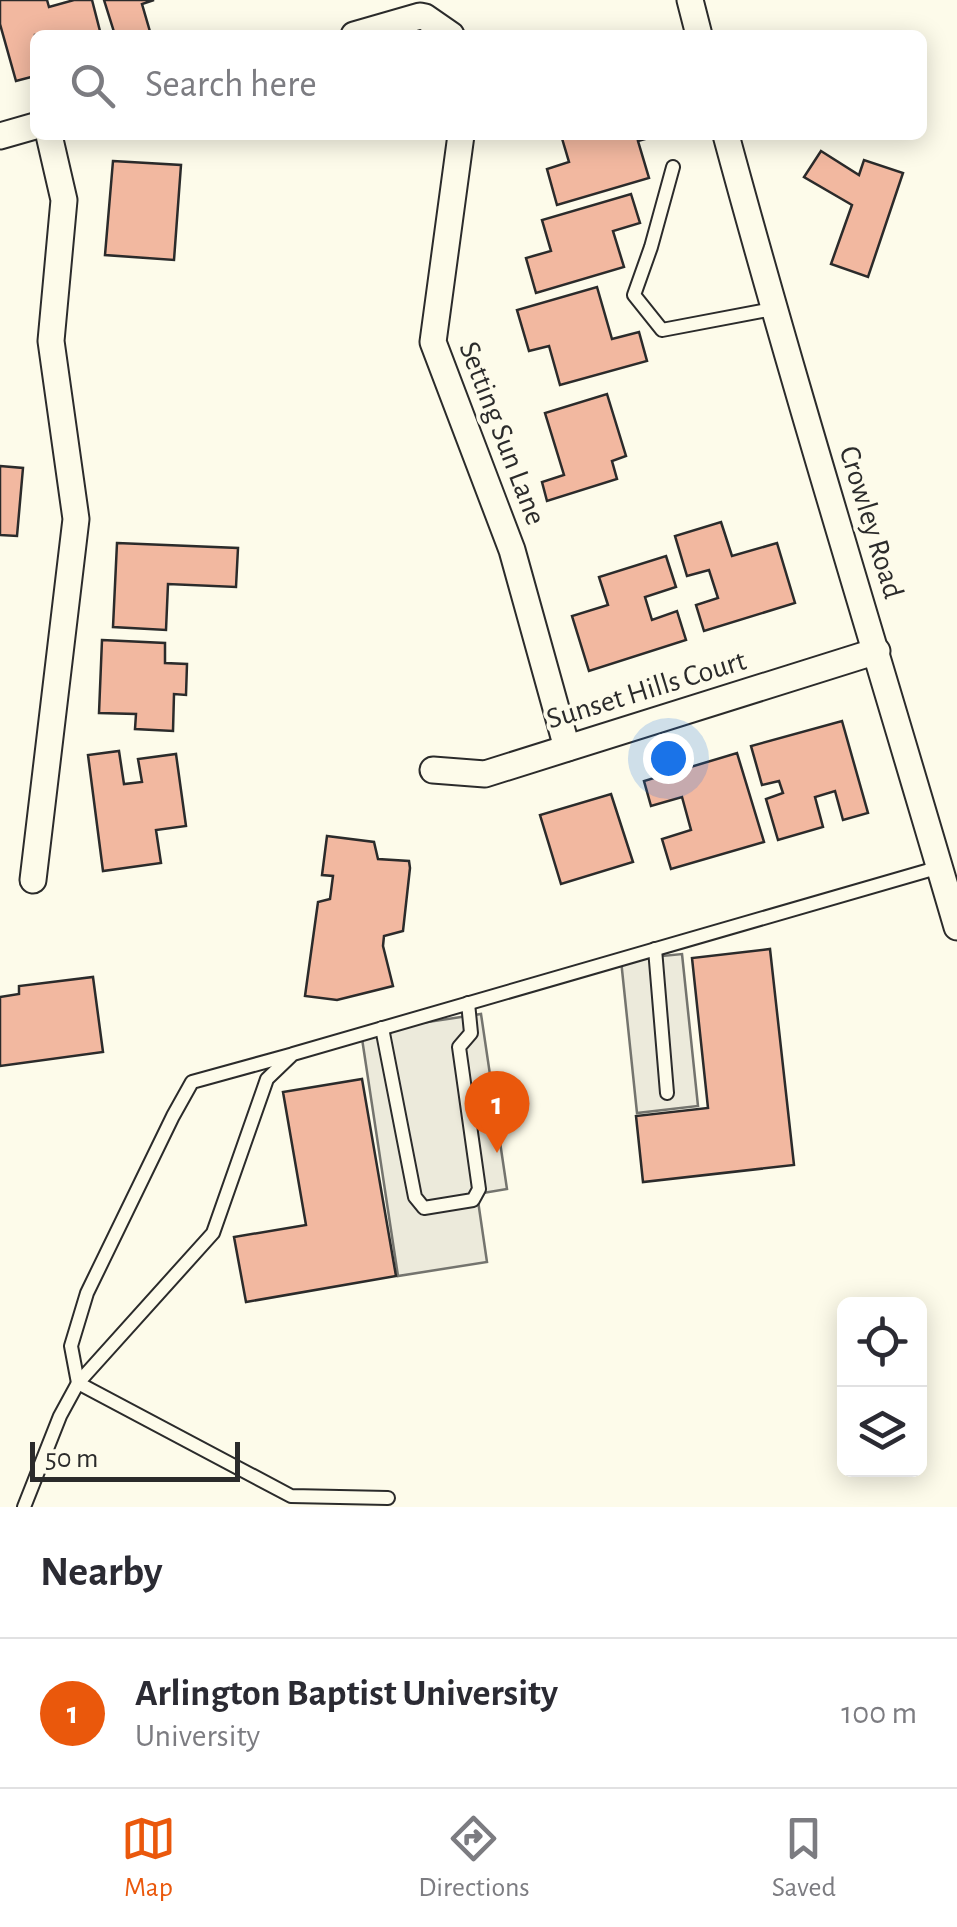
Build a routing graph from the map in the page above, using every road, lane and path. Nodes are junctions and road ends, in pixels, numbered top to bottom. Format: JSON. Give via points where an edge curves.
{"nodes":[{"id":1,"x":690,"y":0,"type":"edge"},
{"id":2,"x":374,"y":30,"type":"edge"},
{"id":3,"x":444,"y":30,"type":"edge"},
{"id":4,"x":698,"y":30,"type":"edge"},
{"id":5,"x":30,"y":127,"type":"edge"},
{"id":6,"x":0,"y":136,"type":"edge"},
{"id":7,"x":50,"y":140,"type":"edge"},
{"id":8,"x":460,"y":140,"type":"edge"},
{"id":9,"x":727,"y":140,"type":"edge"},
{"id":10,"x":674,"y":167,"type":"dead end"},
{"id":11,"x":773,"y":309,"type":"junction"},
{"id":12,"x":877,"y":651,"type":"junction"},
{"id":13,"x":567,"y":748,"type":"junction"},
{"id":14,"x":432,"y":770,"type":"dead end"},
{"id":15,"x":940,"y":868,"type":"junction"},
{"id":16,"x":33,"y":880,"type":"dead end"},
{"id":17,"x":957,"y":927,"type":"edge"},
{"id":18,"x":655,"y":949,"type":"junction"},
{"id":19,"x":468,"y":1003,"type":"junction"},
{"id":20,"x":382,"y":1028,"type":"junction"},
{"id":21,"x":293,"y":1054,"type":"junction"},
{"id":22,"x":666,"y":1093,"type":"dead end"},
{"id":23,"x":78,"y":1382,"type":"junction"},
{"id":24,"x":388,"y":1498,"type":"dead end"},
{"id":25,"x":24,"y":1507,"type":"edge"}],
"edges":[{"from":1,"to":4,"type":"street"},
{"from":2,"to":3,"type":"street","via":[[425,17]]},
{"from":5,"to":6,"type":"street"},
{"from":7,"to":16,"type":"street","via":[[64,200],[51,341],[76,519]]},
{"from":8,"to":13,"type":"street","name":"Setting Sun Lane","via":[[433,342],[512,550]]},
{"from":9,"to":11,"type":"street","name":"Crowley Road"},
{"from":10,"to":11,"type":"lane","via":[[634,295],[662,330]]},
{"from":11,"to":12,"type":"street","name":"Crowley Road"},
{"from":12,"to":13,"type":"street","name":"Sunset Hills Court"},
{"from":12,"to":15,"type":"street","name":"Crowley Road"},
{"from":13,"to":14,"type":"street","name":"Sunset Hills Court","via":[[486,774]]},
{"from":15,"to":17,"type":"street","name":"Crowley Road"},
{"from":15,"to":18,"type":"lane"},
{"from":18,"to":19,"type":"lane"},
{"from":18,"to":22,"type":"lane"},
{"from":19,"to":20,"type":"lane"},
{"from":19,"to":20,"type":"lane","via":[[471,1034],[459,1047],[479,1189],[473,1200],[424,1208],[415,1196]]},
{"from":20,"to":21,"type":"lane"},
{"from":21,"to":23,"type":"lane","via":[[267,1080],[213,1233]]},
{"from":21,"to":23,"type":"lane","via":[[192,1082],[87,1293],[72,1346]]},
{"from":23,"to":24,"type":"lane","via":[[291,1496]]},
{"from":23,"to":25,"type":"lane"}]}
